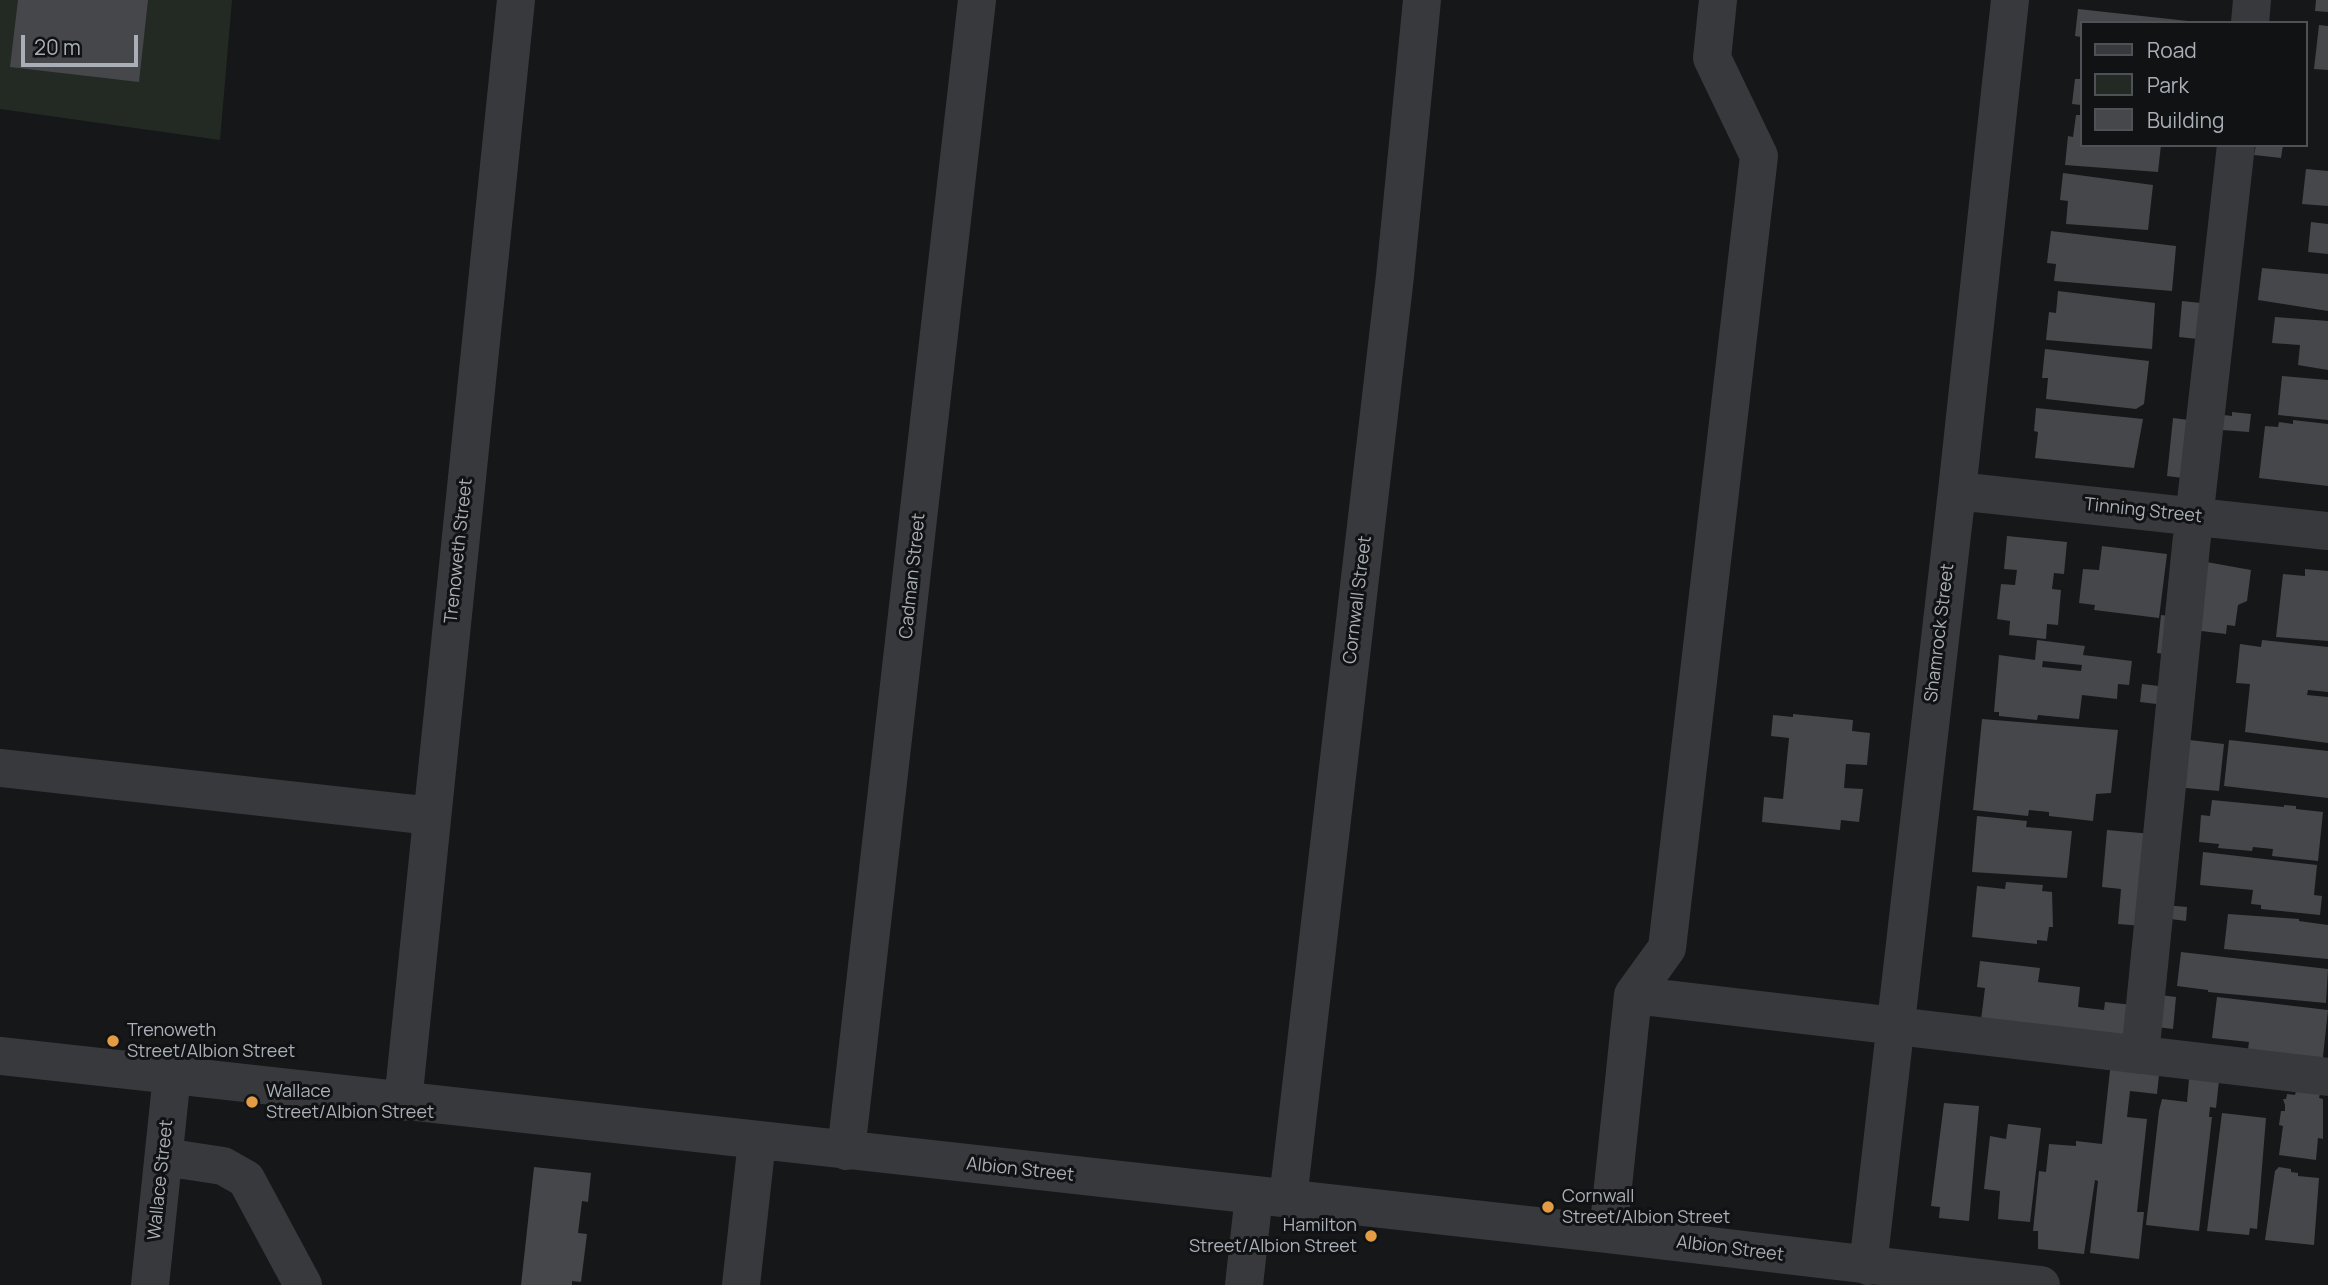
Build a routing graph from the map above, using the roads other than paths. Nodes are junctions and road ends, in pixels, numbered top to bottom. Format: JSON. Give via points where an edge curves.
{"nodes":[{"id":1,"x":516,"y":0,"type":"edge"},
{"id":2,"x":977,"y":0,"type":"edge"},
{"id":3,"x":1422,"y":0,"type":"edge"},
{"id":4,"x":1718,"y":0,"type":"edge"},
{"id":5,"x":2010,"y":0,"type":"edge"},
{"id":6,"x":2252,"y":0,"type":"edge"},
{"id":7,"x":2250,"y":21,"type":"edge"},
{"id":8,"x":2236,"y":147,"type":"edge"},
{"id":9,"x":1957,"y":491,"type":"junction"},
{"id":10,"x":2194,"y":517,"type":"junction"},
{"id":11,"x":2328,"y":531,"type":"edge"},
{"id":12,"x":0,"y":768,"type":"edge"},
{"id":13,"x":432,"y":816,"type":"junction"},
{"id":14,"x":1633,"y":995,"type":"junction"},
{"id":15,"x":1895,"y":1024,"type":"junction"},
{"id":16,"x":2140,"y":1055,"type":"junction"},
{"id":17,"x":0,"y":1056,"type":"edge"},
{"id":18,"x":173,"y":1075,"type":"junction"},
{"id":19,"x":2328,"y":1077,"type":"edge"},
{"id":20,"x":403,"y":1102,"type":"junction"},
{"id":21,"x":757,"y":1140,"type":"junction"},
{"id":22,"x":846,"y":1151,"type":"junction"},
{"id":23,"x":164,"y":1157,"type":"junction"},
{"id":24,"x":1271,"y":1197,"type":"junction"},
{"id":25,"x":1608,"y":1234,"type":"junction"},
{"id":26,"x":1868,"y":1266,"type":"junction"},
{"id":27,"x":1971,"y":1281,"type":"edge"},
{"id":28,"x":2022,"y":1284,"type":"edge"},
{"id":29,"x":150,"y":1285,"type":"edge"},
{"id":30,"x":303,"y":1285,"type":"edge"},
{"id":31,"x":741,"y":1285,"type":"edge"},
{"id":32,"x":1244,"y":1285,"type":"edge"}],
"edges":[{"from":1,"to":13,"type":"street","name":"Trenoweth Street"},
{"from":2,"to":22,"type":"street","name":"Cadman Street"},
{"from":3,"to":24,"type":"street","name":"Cornwall Street","via":[[1395,276]]},
{"from":4,"to":14,"type":"street","via":[[1712,58],[1759,156],[1667,948]]},
{"from":5,"to":9,"type":"street","name":"Shamrock Street"},
{"from":6,"to":7,"type":"street"},
{"from":8,"to":10,"type":"street"},
{"from":9,"to":10,"type":"street","name":"Tinning Street"},
{"from":9,"to":15,"type":"street","name":"Shamrock Street"},
{"from":10,"to":11,"type":"street","name":"Tinning Street"},
{"from":10,"to":16,"type":"street"},
{"from":12,"to":13,"type":"street"},
{"from":13,"to":20,"type":"street","name":"Trenoweth Street"},
{"from":14,"to":15,"type":"street"},
{"from":14,"to":25,"type":"street"},
{"from":15,"to":16,"type":"street"},
{"from":15,"to":26,"type":"street","name":"Shamrock Street"},
{"from":16,"to":19,"type":"street"},
{"from":17,"to":18,"type":"street","name":"Albion Street"},
{"from":18,"to":20,"type":"street","name":"Albion Street"},
{"from":18,"to":23,"type":"street","name":"Wallace Street"},
{"from":20,"to":21,"type":"street","name":"Albion Street"},
{"from":21,"to":22,"type":"street","name":"Albion Street"},
{"from":21,"to":31,"type":"street"},
{"from":22,"to":24,"type":"street","name":"Albion Street"},
{"from":23,"to":29,"type":"street","name":"Wallace Street"},
{"from":23,"to":30,"type":"street","via":[[218,1164],[246,1179]]},
{"from":24,"to":25,"type":"street","name":"Albion Street"},
{"from":24,"to":32,"type":"street","name":"Cornwall Street"},
{"from":25,"to":26,"type":"street","name":"Albion Street"},
{"from":26,"to":27,"type":"street","name":"Albion Street"},
{"from":27,"to":28,"type":"street","name":"Albion Street"}]}
